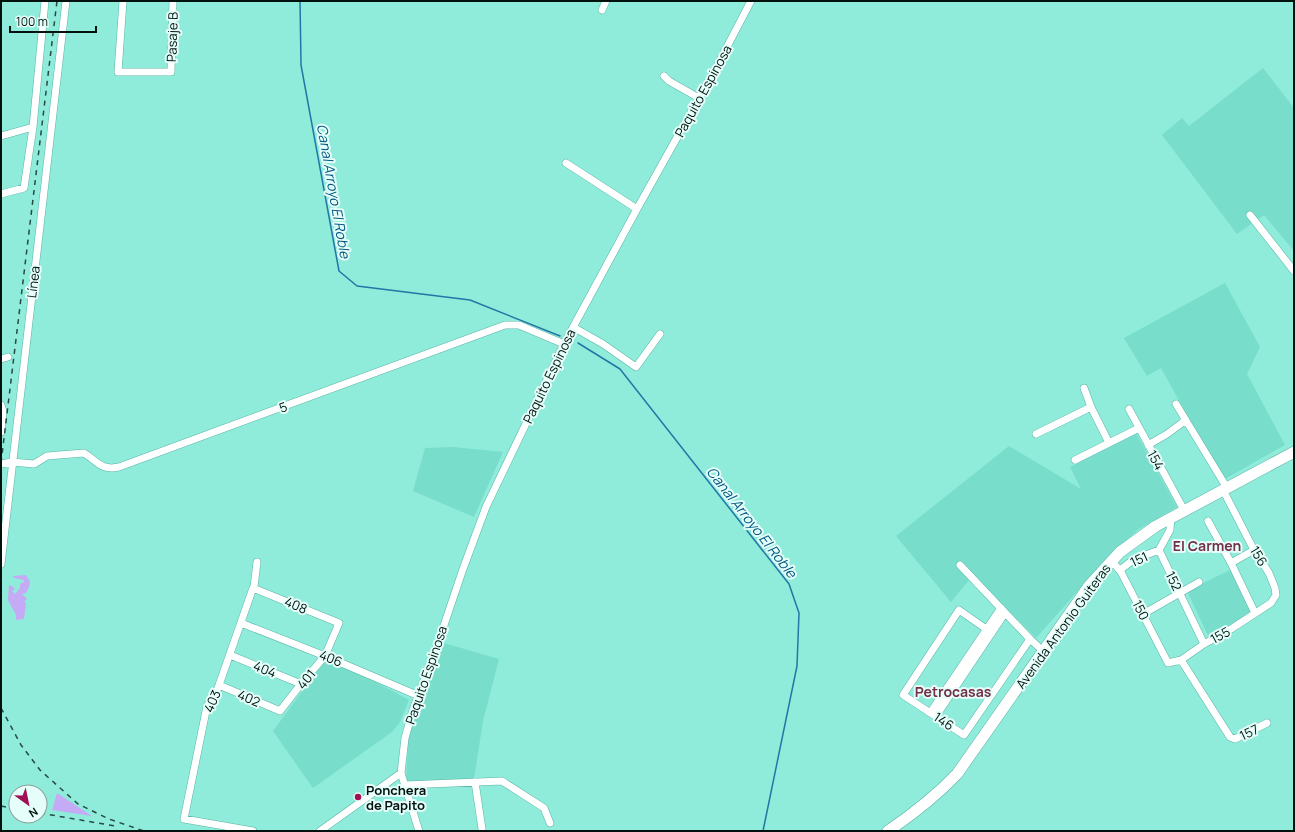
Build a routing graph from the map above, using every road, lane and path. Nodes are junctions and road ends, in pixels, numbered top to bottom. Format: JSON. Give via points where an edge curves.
{"nodes":[{"id":1,"x":45,"y":1,"type":"edge"},
{"id":2,"x":66,"y":1,"type":"edge"},
{"id":3,"x":123,"y":1,"type":"edge"},
{"id":4,"x":173,"y":1,"type":"edge"},
{"id":5,"x":606,"y":1,"type":"edge"},
{"id":6,"x":751,"y":1,"type":"edge"},
{"id":7,"x":602,"y":10,"type":"dead end"},
{"id":8,"x":664,"y":76,"type":"dead end"},
{"id":9,"x":699,"y":98,"type":"junction"},
{"id":10,"x":33,"y":127,"type":"junction"},
{"id":11,"x":1,"y":136,"type":"edge"},
{"id":12,"x":566,"y":163,"type":"dead end"},
{"id":13,"x":1,"y":194,"type":"edge"},
{"id":14,"x":636,"y":209,"type":"junction"},
{"id":15,"x":1250,"y":215,"type":"dead end"},
{"id":16,"x":1294,"y":271,"type":"edge"},
{"id":17,"x":573,"y":327,"type":"junction"},
{"id":18,"x":660,"y":334,"type":"dead end"},
{"id":19,"x":564,"y":344,"type":"junction"},
{"id":20,"x":1084,"y":388,"type":"dead end"},
{"id":21,"x":1176,"y":404,"type":"dead end"},
{"id":22,"x":1,"y":405,"type":"edge"},
{"id":23,"x":1091,"y":407,"type":"junction"},
{"id":24,"x":1129,"y":409,"type":"dead end"},
{"id":25,"x":1186,"y":420,"type":"junction"},
{"id":26,"x":1139,"y":428,"type":"junction"},
{"id":27,"x":1,"y":432,"type":"edge"},
{"id":28,"x":1036,"y":434,"type":"dead end"},
{"id":29,"x":1109,"y":443,"type":"junction"},
{"id":30,"x":1148,"y":444,"type":"junction"},
{"id":31,"x":1294,"y":452,"type":"edge"},
{"id":32,"x":1075,"y":460,"type":"dead end"},
{"id":33,"x":12,"y":462,"type":"junction"},
{"id":34,"x":1,"y":464,"type":"edge"},
{"id":35,"x":1225,"y":489,"type":"junction"},
{"id":36,"x":1184,"y":510,"type":"junction"},
{"id":37,"x":1171,"y":517,"type":"junction"},
{"id":38,"x":1208,"y":521,"type":"dead end"},
{"id":39,"x":1159,"y":550,"type":"junction"},
{"id":40,"x":1254,"y":550,"type":"junction"},
{"id":41,"x":1111,"y":560,"type":"junction"},
{"id":42,"x":258,"y":562,"type":"dead end"},
{"id":43,"x":1,"y":564,"type":"edge"},
{"id":44,"x":1232,"y":564,"type":"junction"},
{"id":45,"x":960,"y":565,"type":"dead end"},
{"id":46,"x":1120,"y":570,"type":"junction"},
{"id":47,"x":1199,"y":582,"type":"dead end"},
{"id":48,"x":254,"y":587,"type":"junction"},
{"id":49,"x":1180,"y":594,"type":"junction"},
{"id":50,"x":1271,"y":603,"type":"joint"},
{"id":51,"x":1003,"y":610,"type":"junction"},
{"id":52,"x":1143,"y":614,"type":"junction"},
{"id":53,"x":1255,"y":614,"type":"junction"},
{"id":54,"x":241,"y":623,"type":"junction"},
{"id":55,"x":339,"y":623,"type":"joint"},
{"id":56,"x":989,"y":631,"type":"junction"},
{"id":57,"x":1030,"y":639,"type":"junction"},
{"id":58,"x":1204,"y":644,"type":"junction"},
{"id":59,"x":1043,"y":651,"type":"junction"},
{"id":60,"x":230,"y":655,"type":"junction"},
{"id":61,"x":325,"y":656,"type":"junction"},
{"id":62,"x":1180,"y":660,"type":"junction"},
{"id":63,"x":1168,"y":663,"type":"joint"},
{"id":64,"x":301,"y":684,"type":"junction"},
{"id":65,"x":219,"y":685,"type":"junction"},
{"id":66,"x":419,"y":696,"type":"junction"},
{"id":67,"x":280,"y":711,"type":"joint"},
{"id":68,"x":933,"y":714,"type":"junction"},
{"id":69,"x":1267,"y":723,"type":"dead end"},
{"id":70,"x":402,"y":773,"type":"junction"},
{"id":71,"x":474,"y":782,"type":"junction"},
{"id":72,"x":405,"y":785,"type":"junction"},
{"id":73,"x":550,"y":823,"type":"dead end"},
{"id":74,"x":482,"y":829,"type":"dead end"},
{"id":75,"x":253,"y":831,"type":"edge"},
{"id":76,"x":320,"y":831,"type":"edge"},
{"id":77,"x":419,"y":831,"type":"edge"},
{"id":78,"x":888,"y":831,"type":"edge"}],
"edges":[{"from":1,"to":10,"type":"street"},
{"from":2,"to":33,"type":"street","name":"Línea"},
{"from":3,"to":4,"type":"street","name":"Pasaje B","via":[[118,72],[171,72]]},
{"from":5,"to":7,"type":"street"},
{"from":6,"to":9,"type":"street","name":"Paquito Espinosa"},
{"from":8,"to":9,"type":"street"},
{"from":9,"to":14,"type":"street","name":"Paquito Espinosa"},
{"from":10,"to":11,"type":"street"},
{"from":10,"to":13,"type":"street","via":[[24,188]]},
{"from":12,"to":14,"type":"street"},
{"from":14,"to":17,"type":"street","name":"Paquito Espinosa"},
{"from":15,"to":16,"type":"street"},
{"from":17,"to":18,"type":"street","via":[[636,367]]},
{"from":17,"to":19,"type":"street","name":"Paquito Espinosa"},
{"from":19,"to":33,"type":"street","name":"5","via":[[519,325],[505,326],[119,467],[102,467],[84,453],[47,456],[34,464]]},
{"from":19,"to":66,"type":"street","name":"Paquito Espinosa","via":[[486,507]]},
{"from":20,"to":23,"type":"street"},
{"from":21,"to":25,"type":"street","name":"156"},
{"from":22,"to":27,"type":"street"},
{"from":23,"to":28,"type":"street"},
{"from":23,"to":29,"type":"street"},
{"from":24,"to":26,"type":"street","name":"154"},
{"from":25,"to":30,"type":"street"},
{"from":25,"to":35,"type":"street","name":"156"},
{"from":26,"to":29,"type":"street"},
{"from":26,"to":30,"type":"street","name":"154"},
{"from":29,"to":32,"type":"street"},
{"from":30,"to":36,"type":"street","name":"154"},
{"from":31,"to":35,"type":"main road","name":"Avenida Antonio Guiteras"},
{"from":33,"to":34,"type":"street","name":"5"},
{"from":33,"to":43,"type":"street","name":"Línea"},
{"from":35,"to":36,"type":"main road","name":"Avenida Antonio Guiteras"},
{"from":35,"to":40,"type":"street","name":"156"},
{"from":36,"to":37,"type":"main road","name":"Avenida Antonio Guiteras"},
{"from":37,"to":39,"type":"street","via":[[1170,530]]},
{"from":37,"to":41,"type":"main road","name":"Avenida Antonio Guiteras"},
{"from":38,"to":44,"type":"street"},
{"from":39,"to":46,"type":"street","name":"151","via":[[1133,560]]},
{"from":39,"to":49,"type":"street","name":"152"},
{"from":40,"to":44,"type":"street"},
{"from":40,"to":50,"type":"street","name":"156","via":[[1269,573],[1275,588],[1276,595]]},
{"from":41,"to":46,"type":"street","name":"150"},
{"from":41,"to":59,"type":"main road","name":"Avenida Antonio Guiteras","via":[[1089,586]]},
{"from":42,"to":48,"type":"street","name":"403"},
{"from":44,"to":53,"type":"street"},
{"from":45,"to":51,"type":"street"},
{"from":46,"to":52,"type":"street","name":"150"},
{"from":47,"to":49,"type":"street"},
{"from":48,"to":54,"type":"street","name":"403"},
{"from":48,"to":55,"type":"street","name":"408"},
{"from":49,"to":52,"type":"street"},
{"from":49,"to":58,"type":"street","name":"152"},
{"from":50,"to":53,"type":"street","name":"155"},
{"from":51,"to":56,"type":"street"},
{"from":51,"to":57,"type":"street"},
{"from":52,"to":63,"type":"street","name":"150"},
{"from":53,"to":58,"type":"street","name":"155"},
{"from":54,"to":60,"type":"street","name":"403"},
{"from":54,"to":61,"type":"street","name":"406"},
{"from":55,"to":61,"type":"street","name":"401"},
{"from":56,"to":68,"type":"street"},
{"from":56,"to":68,"type":"street","name":"146","via":[[959,610],[904,695]]},
{"from":57,"to":59,"type":"street"},
{"from":57,"to":68,"type":"street","name":"146","via":[[964,734]]},
{"from":58,"to":62,"type":"street","name":"155"},
{"from":59,"to":78,"type":"main road","name":"Avenida Antonio Guiteras","via":[[957,774],[932,798]]},
{"from":60,"to":64,"type":"street","name":"404"},
{"from":60,"to":65,"type":"street","name":"403"},
{"from":61,"to":64,"type":"street","name":"401"},
{"from":61,"to":66,"type":"street","name":"406"},
{"from":62,"to":63,"type":"street","name":"155"},
{"from":62,"to":69,"type":"street","name":"157","via":[[1230,737],[1235,739]]},
{"from":64,"to":67,"type":"street","name":"401"},
{"from":65,"to":67,"type":"street","name":"402"},
{"from":65,"to":75,"type":"street","name":"403","via":[[214,698],[207,706],[184,819]]},
{"from":66,"to":70,"type":"street","name":"Paquito Espinosa","via":[[405,738]]},
{"from":70,"to":72,"type":"street","name":"Paquito Espinosa"},
{"from":70,"to":76,"type":"street"},
{"from":71,"to":72,"type":"street"},
{"from":71,"to":73,"type":"street","via":[[502,781],[544,808]]},
{"from":71,"to":74,"type":"street"},
{"from":72,"to":77,"type":"street","name":"Paquito Espinosa"}]}
